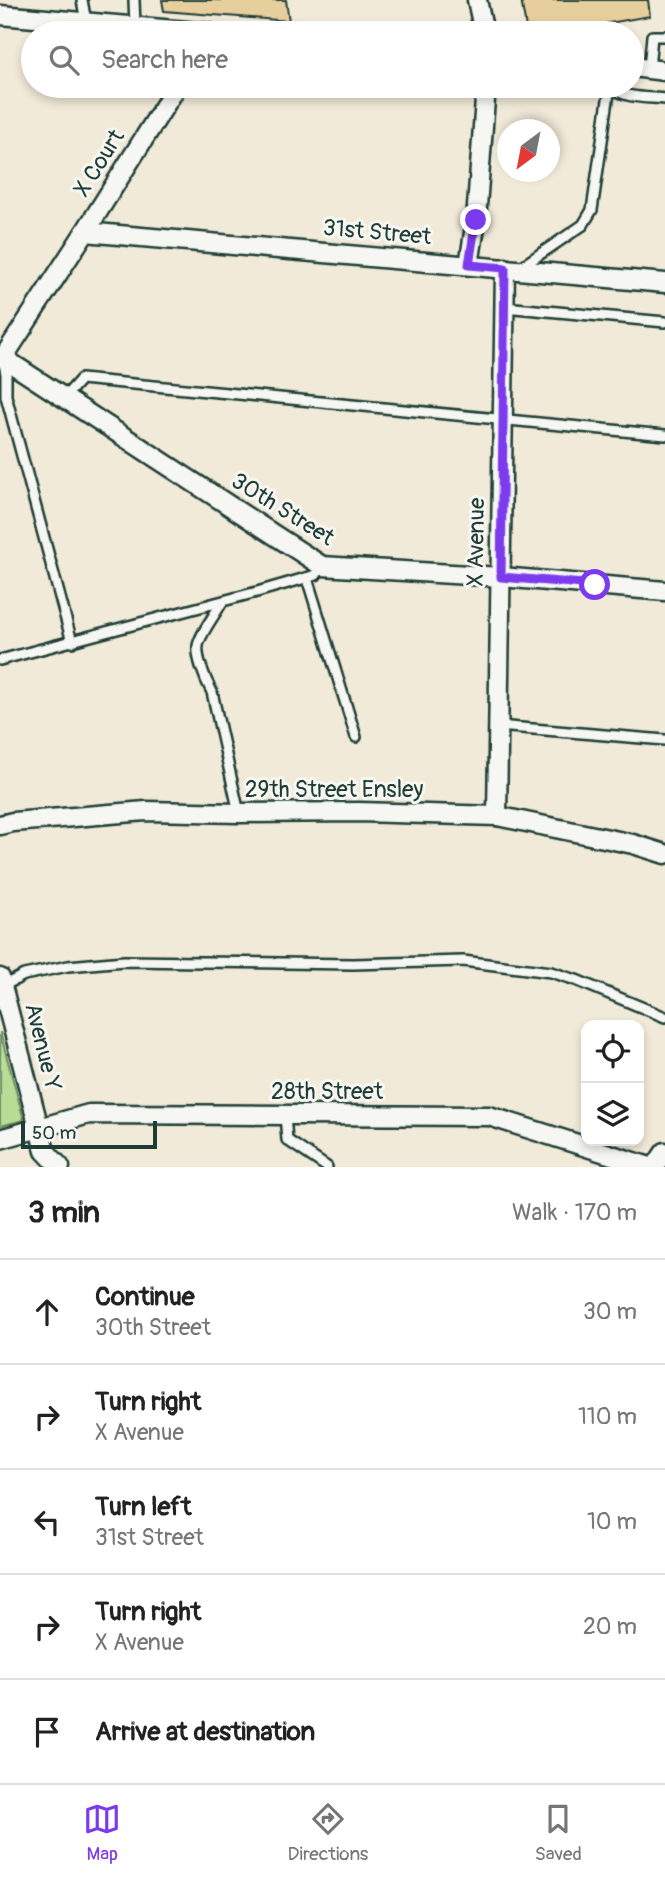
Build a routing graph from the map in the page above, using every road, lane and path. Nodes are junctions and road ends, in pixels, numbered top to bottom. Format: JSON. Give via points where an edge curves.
{"nodes":[{"id":1,"x":82,"y":0,"type":"edge"},
{"id":2,"x":134,"y":0,"type":"edge"},
{"id":3,"x":477,"y":0,"type":"edge"},
{"id":4,"x":0,"y":15,"type":"edge"},
{"id":5,"x":74,"y":21,"type":"edge"},
{"id":6,"x":86,"y":21,"type":"edge"},
{"id":7,"x":135,"y":21,"type":"edge"},
{"id":8,"x":481,"y":21,"type":"edge"},
{"id":9,"x":665,"y":36,"type":"edge"},
{"id":10,"x":649,"y":69,"type":"edge"},
{"id":11,"x":644,"y":96,"type":"edge"},
{"id":12,"x":169,"y":98,"type":"edge"},
{"id":13,"x":485,"y":98,"type":"edge"},
{"id":14,"x":608,"y":98,"type":"edge"},
{"id":15,"x":665,"y":99,"type":"edge"},
{"id":16,"x":85,"y":232,"type":"junction"},
{"id":17,"x":469,"y":265,"type":"junction"},
{"id":18,"x":512,"y":268,"type":"junction"},
{"id":19,"x":665,"y":283,"type":"edge"},
{"id":20,"x":504,"y":307,"type":"junction"},
{"id":21,"x":665,"y":321,"type":"edge"},
{"id":22,"x":1,"y":357,"type":"edge"},
{"id":23,"x":64,"y":398,"type":"junction"},
{"id":24,"x":502,"y":420,"type":"junction"},
{"id":25,"x":665,"y":435,"type":"edge"},
{"id":26,"x":322,"y":566,"type":"junction"},
{"id":27,"x":501,"y":577,"type":"junction"},
{"id":28,"x":307,"y":578,"type":"junction"},
{"id":29,"x":665,"y":591,"type":"edge"},
{"id":30,"x":222,"y":602,"type":"junction"},
{"id":31,"x":72,"y":642,"type":"junction"},
{"id":32,"x":0,"y":660,"type":"edge"},
{"id":33,"x":498,"y":726,"type":"junction"},
{"id":34,"x":356,"y":737,"type":"dead end"},
{"id":35,"x":665,"y":740,"type":"edge"},
{"id":36,"x":239,"y":813,"type":"junction"},
{"id":37,"x":497,"y":816,"type":"junction"},
{"id":38,"x":0,"y":825,"type":"edge"},
{"id":39,"x":665,"y":854,"type":"edge"},
{"id":40,"x":1,"y":984,"type":"edge"},
{"id":41,"x":665,"y":1017,"type":"edge"},
{"id":42,"x":285,"y":1115,"type":"junction"},
{"id":43,"x":38,"y":1129,"type":"junction"},
{"id":44,"x":0,"y":1139,"type":"edge"},
{"id":45,"x":665,"y":1152,"type":"edge"},
{"id":46,"x":60,"y":1167,"type":"edge"},
{"id":47,"x":327,"y":1167,"type":"edge"},
{"id":48,"x":650,"y":1167,"type":"edge"},
{"id":49,"x":655,"y":1167,"type":"edge"}],
"edges":[{"from":1,"to":6,"type":"lane"},
{"from":2,"to":7,"type":"lane"},
{"from":3,"to":8,"type":"street"},
{"from":4,"to":5,"type":"street"},
{"from":9,"to":10,"type":"lane","via":[[652,36]]},
{"from":11,"to":15,"type":"lane"},
{"from":12,"to":16,"type":"street","name":"X Court"},
{"from":13,"to":17,"type":"street"},
{"from":14,"to":18,"type":"lane","via":[[592,210],[583,226]]},
{"from":16,"to":17,"type":"street","name":"31st Street"},
{"from":16,"to":22,"type":"street","name":"X Court"},
{"from":17,"to":18,"type":"street","name":"31st Street"},
{"from":18,"to":19,"type":"street","name":"31st Street"},
{"from":18,"to":20,"type":"street","name":"X Avenue"},
{"from":20,"to":21,"type":"lane"},
{"from":20,"to":24,"type":"street","name":"X Avenue"},
{"from":22,"to":23,"type":"street","name":"30th Street"},
{"from":22,"to":31,"type":"lane","via":[[6,396]]},
{"from":23,"to":24,"type":"lane","via":[[81,379]]},
{"from":23,"to":26,"type":"street","name":"30th Street"},
{"from":24,"to":25,"type":"lane"},
{"from":24,"to":27,"type":"street","name":"X Avenue"},
{"from":26,"to":27,"type":"street","name":"30th Street"},
{"from":26,"to":28,"type":"lane"},
{"from":27,"to":29,"type":"street","name":"30th Street"},
{"from":27,"to":33,"type":"street","name":"X Avenue"},
{"from":28,"to":30,"type":"lane"},
{"from":28,"to":34,"type":"lane"},
{"from":30,"to":31,"type":"lane"},
{"from":30,"to":36,"type":"lane","via":[[197,650],[212,692]]},
{"from":31,"to":32,"type":"lane"},
{"from":33,"to":35,"type":"lane"},
{"from":33,"to":37,"type":"street","name":"X Avenue"},
{"from":36,"to":37,"type":"street","name":"29th Street Ensley"},
{"from":36,"to":38,"type":"street","name":"29th Street Ensley","via":[[146,811]]},
{"from":37,"to":39,"type":"street","name":"29th Street Ensley"},
{"from":40,"to":41,"type":"lane","via":[[68,966],[124,961],[463,961],[551,972]]},
{"from":40,"to":43,"type":"street","name":"Avenue Y"},
{"from":42,"to":43,"type":"street","name":"28th Street","via":[[89,1114]]},
{"from":42,"to":47,"type":"lane","via":[[287,1140]]},
{"from":42,"to":48,"type":"street","name":"28th Street","via":[[489,1116]]},
{"from":43,"to":44,"type":"street","name":"28th Street"},
{"from":43,"to":46,"type":"street","name":"Avenue Y","via":[[45,1151]]},
{"from":45,"to":49,"type":"street"}]}
